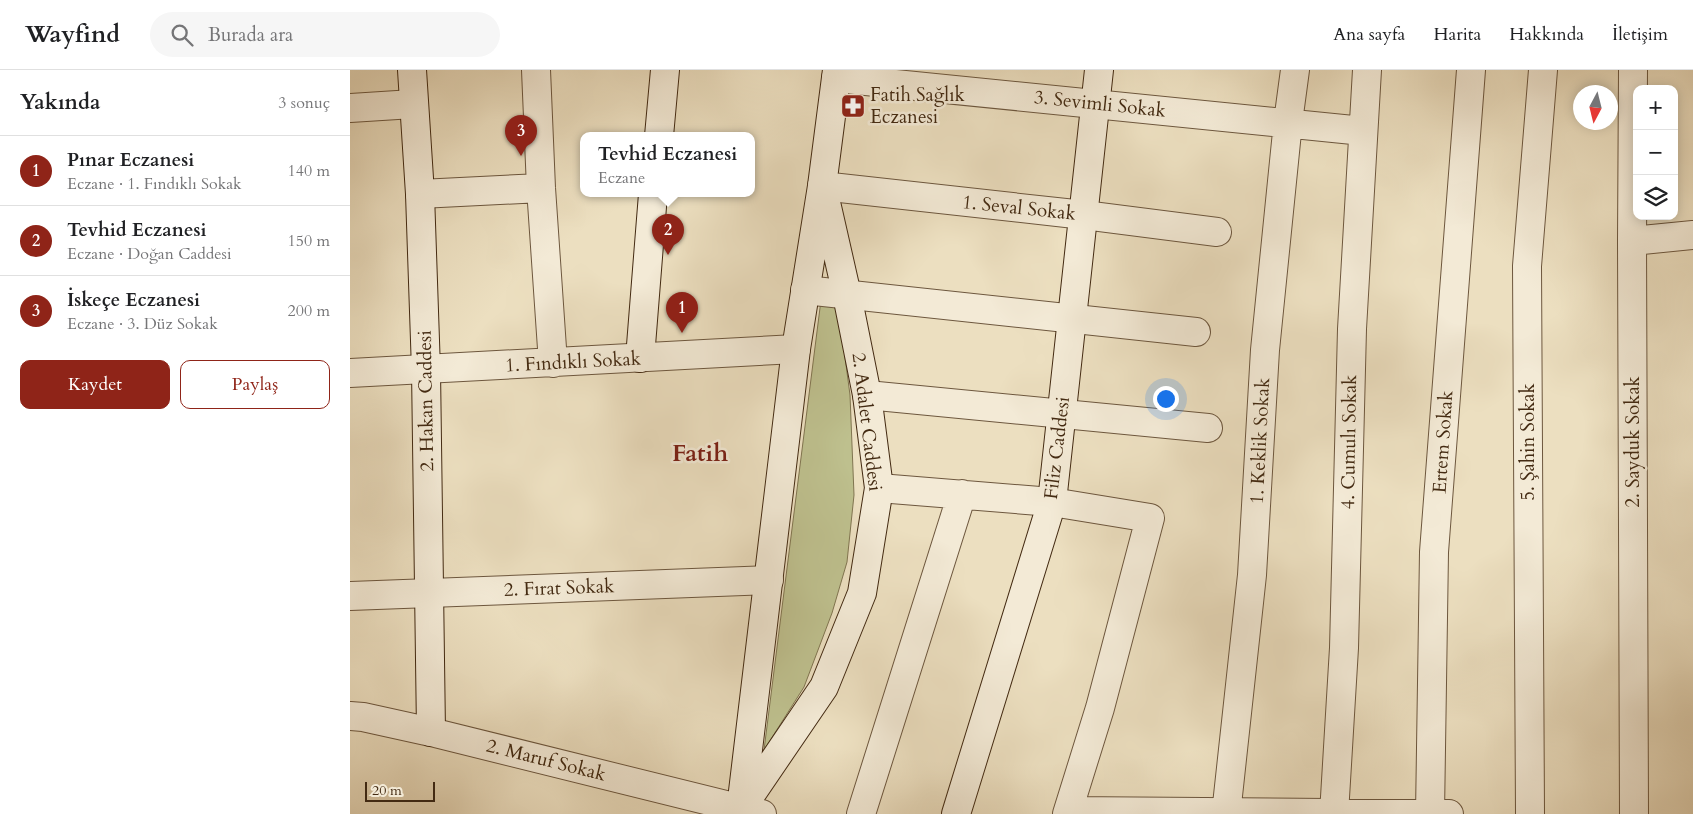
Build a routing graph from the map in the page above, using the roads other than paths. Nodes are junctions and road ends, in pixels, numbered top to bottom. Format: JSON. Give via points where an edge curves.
{"nodes":[{"id":1,"x":412,"y":70,"type":"edge"},
{"id":2,"x":536,"y":70,"type":"edge"},
{"id":3,"x":665,"y":70,"type":"edge"},
{"id":4,"x":1100,"y":70,"type":"edge"},
{"id":5,"x":1295,"y":70,"type":"edge"},
{"id":6,"x":1367,"y":70,"type":"edge"},
{"id":7,"x":1471,"y":70,"type":"edge"},
{"id":8,"x":1542,"y":70,"type":"edge"},
{"id":9,"x":1633,"y":70,"type":"edge"},
{"id":10,"x":836,"y":74,"type":"edge"},
{"id":11,"x":1096,"y":103,"type":"junction"},
{"id":12,"x":413,"y":104,"type":"junction"},
{"id":13,"x":350,"y":108,"type":"edge"},
{"id":14,"x":1288,"y":122,"type":"junction"},
{"id":15,"x":1363,"y":131,"type":"junction"},
{"id":16,"x":659,"y":132,"type":"edge"},
{"id":17,"x":822,"y":186,"type":"junction"},
{"id":18,"x":541,"y":188,"type":"junction"},
{"id":19,"x":420,"y":194,"type":"junction"},
{"id":20,"x":654,"y":197,"type":"edge"},
{"id":21,"x":1084,"y":215,"type":"junction"},
{"id":22,"x":1217,"y":232,"type":"dead end"},
{"id":23,"x":1693,"y":235,"type":"edge"},
{"id":24,"x":1632,"y":241,"type":"junction"},
{"id":25,"x":805,"y":290,"type":"junction"},
{"id":26,"x":847,"y":295,"type":"junction"},
{"id":27,"x":1073,"y":319,"type":"junction"},
{"id":28,"x":1196,"y":332,"type":"dead end"},
{"id":29,"x":796,"y":349,"type":"junction"},
{"id":30,"x":640,"y":358,"type":"junction"},
{"id":31,"x":553,"y":363,"type":"junction"},
{"id":32,"x":426,"y":370,"type":"junction"},
{"id":33,"x":350,"y":373,"type":"edge"},
{"id":34,"x":867,"y":395,"type":"junction"},
{"id":35,"x":1062,"y":413,"type":"junction"},
{"id":36,"x":1208,"y":428,"type":"dead end"},
{"id":37,"x":879,"y":488,"type":"junction"},
{"id":38,"x":962,"y":494,"type":"junction"},
{"id":39,"x":1052,"y":502,"type":"junction"},
{"id":40,"x":769,"y":580,"type":"junction"},
{"id":41,"x":430,"y":593,"type":"junction"},
{"id":42,"x":350,"y":596,"type":"edge"},
{"id":43,"x":350,"y":716,"type":"edge"},
{"id":44,"x":431,"y":732,"type":"junction"},
{"id":45,"x":747,"y":812,"type":"edge"},
{"id":46,"x":1067,"y":812,"type":"edge"},
{"id":47,"x":1226,"y":813,"type":"edge"},
{"id":48,"x":861,"y":814,"type":"edge"},
{"id":49,"x":956,"y":814,"type":"edge"},
{"id":50,"x":1334,"y":814,"type":"edge"},
{"id":51,"x":1430,"y":814,"type":"edge"},
{"id":52,"x":1449,"y":814,"type":"edge"},
{"id":53,"x":1530,"y":814,"type":"edge"},
{"id":54,"x":1634,"y":814,"type":"edge"}],
"edges":[{"from":1,"to":12,"type":"street","name":"2. Hakan Caddesi"},
{"from":2,"to":18,"type":"street"},
{"from":3,"to":16,"type":"street"},
{"from":4,"to":11,"type":"street","name":"Filiz Caddesi"},
{"from":5,"to":14,"type":"street","name":"1. Keklik Sokak"},
{"from":6,"to":15,"type":"street","name":"4. Cumulı Sokak"},
{"from":7,"to":51,"type":"street","name":"Ertem Sokak","via":[[1434,552]]},
{"from":8,"to":53,"type":"street","name":"5. Şahin Sokak","via":[[1527,266]]},
{"from":9,"to":24,"type":"street","name":"2. Sayduk Sokak"},
{"from":10,"to":11,"type":"street","name":"3. Sevimli Sokak"},
{"from":10,"to":17,"type":"street","name":"2. Adalet Caddesi"},
{"from":11,"to":14,"type":"street","name":"3. Sevimli Sokak"},
{"from":11,"to":21,"type":"street","name":"Filiz Caddesi"},
{"from":12,"to":13,"type":"street"},
{"from":12,"to":19,"type":"street","name":"2. Hakan Caddesi"},
{"from":14,"to":15,"type":"street","name":"3. Sevimli Sokak"},
{"from":14,"to":47,"type":"street","name":"1. Keklik Sokak","via":[[1265,350],[1252,575]]},
{"from":15,"to":50,"type":"street","name":"4. Cumulı Sokak","via":[[1352,330],[1344,648]]},
{"from":17,"to":21,"type":"street","name":"1. Seval Sokak"},
{"from":17,"to":25,"type":"street","name":"2. Adalet Caddesi"},
{"from":17,"to":26,"type":"street","name":"2. Adalet Caddesi"},
{"from":18,"to":19,"type":"street"},
{"from":18,"to":31,"type":"street"},
{"from":19,"to":32,"type":"street","name":"2. Hakan Caddesi"},
{"from":20,"to":30,"type":"street"},
{"from":21,"to":22,"type":"street","name":"1. Seval Sokak"},
{"from":21,"to":27,"type":"street","name":"Filiz Caddesi"},
{"from":23,"to":24,"type":"street"},
{"from":24,"to":54,"type":"street","name":"2. Sayduk Sokak"},
{"from":25,"to":26,"type":"street"},
{"from":25,"to":29,"type":"street","name":"2. Adalet Caddesi"},
{"from":26,"to":27,"type":"street"},
{"from":26,"to":34,"type":"street","name":"2. Adalet Caddesi"},
{"from":27,"to":28,"type":"street"},
{"from":27,"to":35,"type":"street","name":"Filiz Caddesi"},
{"from":29,"to":30,"type":"street","name":"1. Fındıklı Sokak"},
{"from":29,"to":40,"type":"street","name":"2. Adalet Caddesi"},
{"from":30,"to":31,"type":"street","name":"1. Fındıklı Sokak"},
{"from":31,"to":32,"type":"street","name":"1. Fındıklı Sokak"},
{"from":32,"to":33,"type":"street","name":"1. Fındıklı Sokak"},
{"from":32,"to":41,"type":"street","name":"2. Hakan Caddesi"},
{"from":34,"to":35,"type":"street"},
{"from":34,"to":37,"type":"street","name":"2. Adalet Caddesi"},
{"from":35,"to":36,"type":"street"},
{"from":35,"to":39,"type":"street","name":"Filiz Caddesi"},
{"from":37,"to":38,"type":"street"},
{"from":37,"to":45,"type":"street","name":"2. Adalet Caddesi","via":[[862,592],[824,687]]},
{"from":38,"to":39,"type":"street"},
{"from":38,"to":48,"type":"street"},
{"from":39,"to":46,"type":"street","via":[[1150,518],[1100,708]]},
{"from":39,"to":49,"type":"street","name":"Filiz Caddesi"},
{"from":40,"to":41,"type":"street","name":"2. Fırat Sokak"},
{"from":40,"to":45,"type":"street","name":"2. Adalet Caddesi","via":[[751,718]]},
{"from":41,"to":42,"type":"street","name":"2. Fırat Sokak"},
{"from":41,"to":44,"type":"street","name":"2. Hakan Caddesi"},
{"from":43,"to":44,"type":"street","name":"2. Maruf Sokak"},
{"from":44,"to":45,"type":"street","name":"2. Maruf Sokak"},
{"from":46,"to":47,"type":"street"},
{"from":47,"to":50,"type":"street"},
{"from":50,"to":51,"type":"street"},
{"from":51,"to":52,"type":"street"}]}
